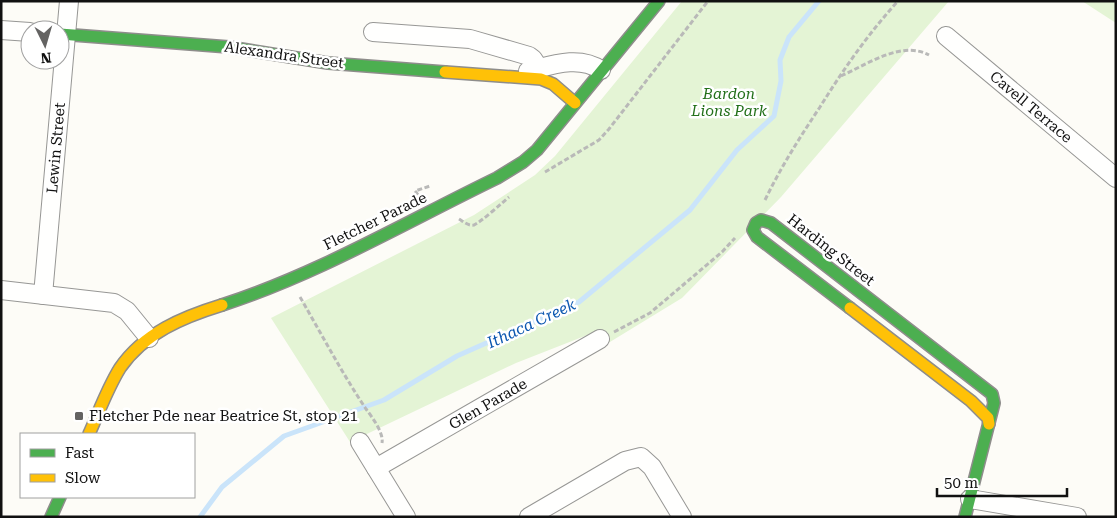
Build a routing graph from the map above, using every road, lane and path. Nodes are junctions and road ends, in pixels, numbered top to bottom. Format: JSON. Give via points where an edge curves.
{"nodes":[{"id":1,"x":69,"y":1,"type":"edge"},
{"id":2,"x":659,"y":1,"type":"edge"},
{"id":3,"x":708,"y":1,"type":"edge"},
{"id":4,"x":898,"y":1,"type":"edge"},
{"id":5,"x":66,"y":20,"type":"edge"},
{"id":6,"x":1,"y":30,"type":"edge"},
{"id":7,"x":20,"y":31,"type":"edge"},
{"id":8,"x":373,"y":32,"type":"dead end"},
{"id":9,"x":70,"y":35,"type":"edge"},
{"id":10,"x":946,"y":36,"type":"dead end"},
{"id":11,"x":929,"y":55,"type":"dead end"},
{"id":12,"x":539,"y":68,"type":"junction"},
{"id":13,"x":60,"y":70,"type":"edge"},
{"id":14,"x":601,"y":70,"type":"junction"},
{"id":15,"x":508,"y":76,"type":"junction"},
{"id":16,"x":839,"y":78,"type":"junction"},
{"id":17,"x":575,"y":102,"type":"junction"},
{"id":18,"x":538,"y":177,"type":"dead end"},
{"id":19,"x":1116,"y":178,"type":"edge"},
{"id":20,"x":514,"y":192,"type":"dead end"},
{"id":21,"x":451,"y":201,"type":"junction"},
{"id":22,"x":760,"y":207,"type":"dead end"},
{"id":23,"x":740,"y":232,"type":"dead end"},
{"id":24,"x":1,"y":290,"type":"edge"},
{"id":25,"x":43,"y":295,"type":"junction"},
{"id":26,"x":300,"y":297,"type":"dead end"},
{"id":27,"x":149,"y":338,"type":"junction"},
{"id":28,"x":600,"y":339,"type":"joint"},
{"id":29,"x":372,"y":418,"type":"dead end"},
{"id":30,"x":989,"y":424,"type":"junction"},
{"id":31,"x":89,"y":433,"type":"edge"},
{"id":32,"x":360,"y":442,"type":"dead end"},
{"id":33,"x":376,"y":468,"type":"junction"},
{"id":34,"x":60,"y":498,"type":"edge"},
{"id":35,"x":970,"y":499,"type":"junction"},
{"id":36,"x":51,"y":517,"type":"edge"},
{"id":37,"x":406,"y":517,"type":"edge"},
{"id":38,"x":529,"y":517,"type":"edge"},
{"id":39,"x":682,"y":517,"type":"edge"},
{"id":40,"x":965,"y":517,"type":"edge"},
{"id":41,"x":1077,"y":517,"type":"edge"}],
"edges":[{"from":1,"to":5,"type":"street","name":"Lewin Street"},
{"from":2,"to":14,"type":"street","name":"Fletcher Parade"},
{"from":3,"to":18,"type":"path","via":[[599,140]]},
{"from":4,"to":16,"type":"path"},
{"from":6,"to":7,"type":"street"},
{"from":8,"to":12,"type":"street","via":[[477,41],[529,56]]},
{"from":9,"to":15,"type":"street","name":"Alexandra Street","via":[[229,47],[328,62]]},
{"from":10,"to":19,"type":"street","name":"Cavell Terrace"},
{"from":11,"to":16,"type":"path","via":[[921,51],[897,51]]},
{"from":12,"to":14,"type":"street","name":"Alexandra Street","via":[[578,62]]},
{"from":12,"to":15,"type":"street","name":"Alexandra Street"},
{"from":13,"to":25,"type":"street","name":"Lewin Street"},
{"from":14,"to":17,"type":"street","name":"Fletcher Parade"},
{"from":15,"to":17,"type":"street","name":"Alexandra Street","via":[[545,80]]},
{"from":16,"to":22,"type":"path","via":[[783,164]]},
{"from":17,"to":21,"type":"street","name":"Fletcher Parade","via":[[524,162]]},
{"from":20,"to":21,"type":"path","via":[[473,225],[459,219]]},
{"from":21,"to":27,"type":"street","name":"Fletcher Parade","via":[[277,285],[182,320]]},
{"from":23,"to":28,"type":"path","via":[[722,252],[650,313]]},
{"from":24,"to":25,"type":"street"},
{"from":25,"to":27,"type":"street","via":[[114,303],[127,310]]},
{"from":26,"to":29,"type":"path"},
{"from":27,"to":31,"type":"street","name":"Fletcher Parade","via":[[120,367]]},
{"from":28,"to":33,"type":"street","name":"Glen Parade"},
{"from":30,"to":30,"type":"street","name":"Harding Street","via":[[988,418],[971,401],[757,237],[753,230],[756,223],[761,220],[771,223],[990,392],[995,398]]},
{"from":30,"to":35,"type":"street","name":"Harding Street"},
{"from":32,"to":33,"type":"street"},
{"from":33,"to":37,"type":"street"},
{"from":34,"to":36,"type":"street"},
{"from":35,"to":40,"type":"street","name":"Harding Street"},
{"from":35,"to":41,"type":"street"},
{"from":38,"to":39,"type":"street","via":[[625,461],[640,457],[652,467]]}]}
